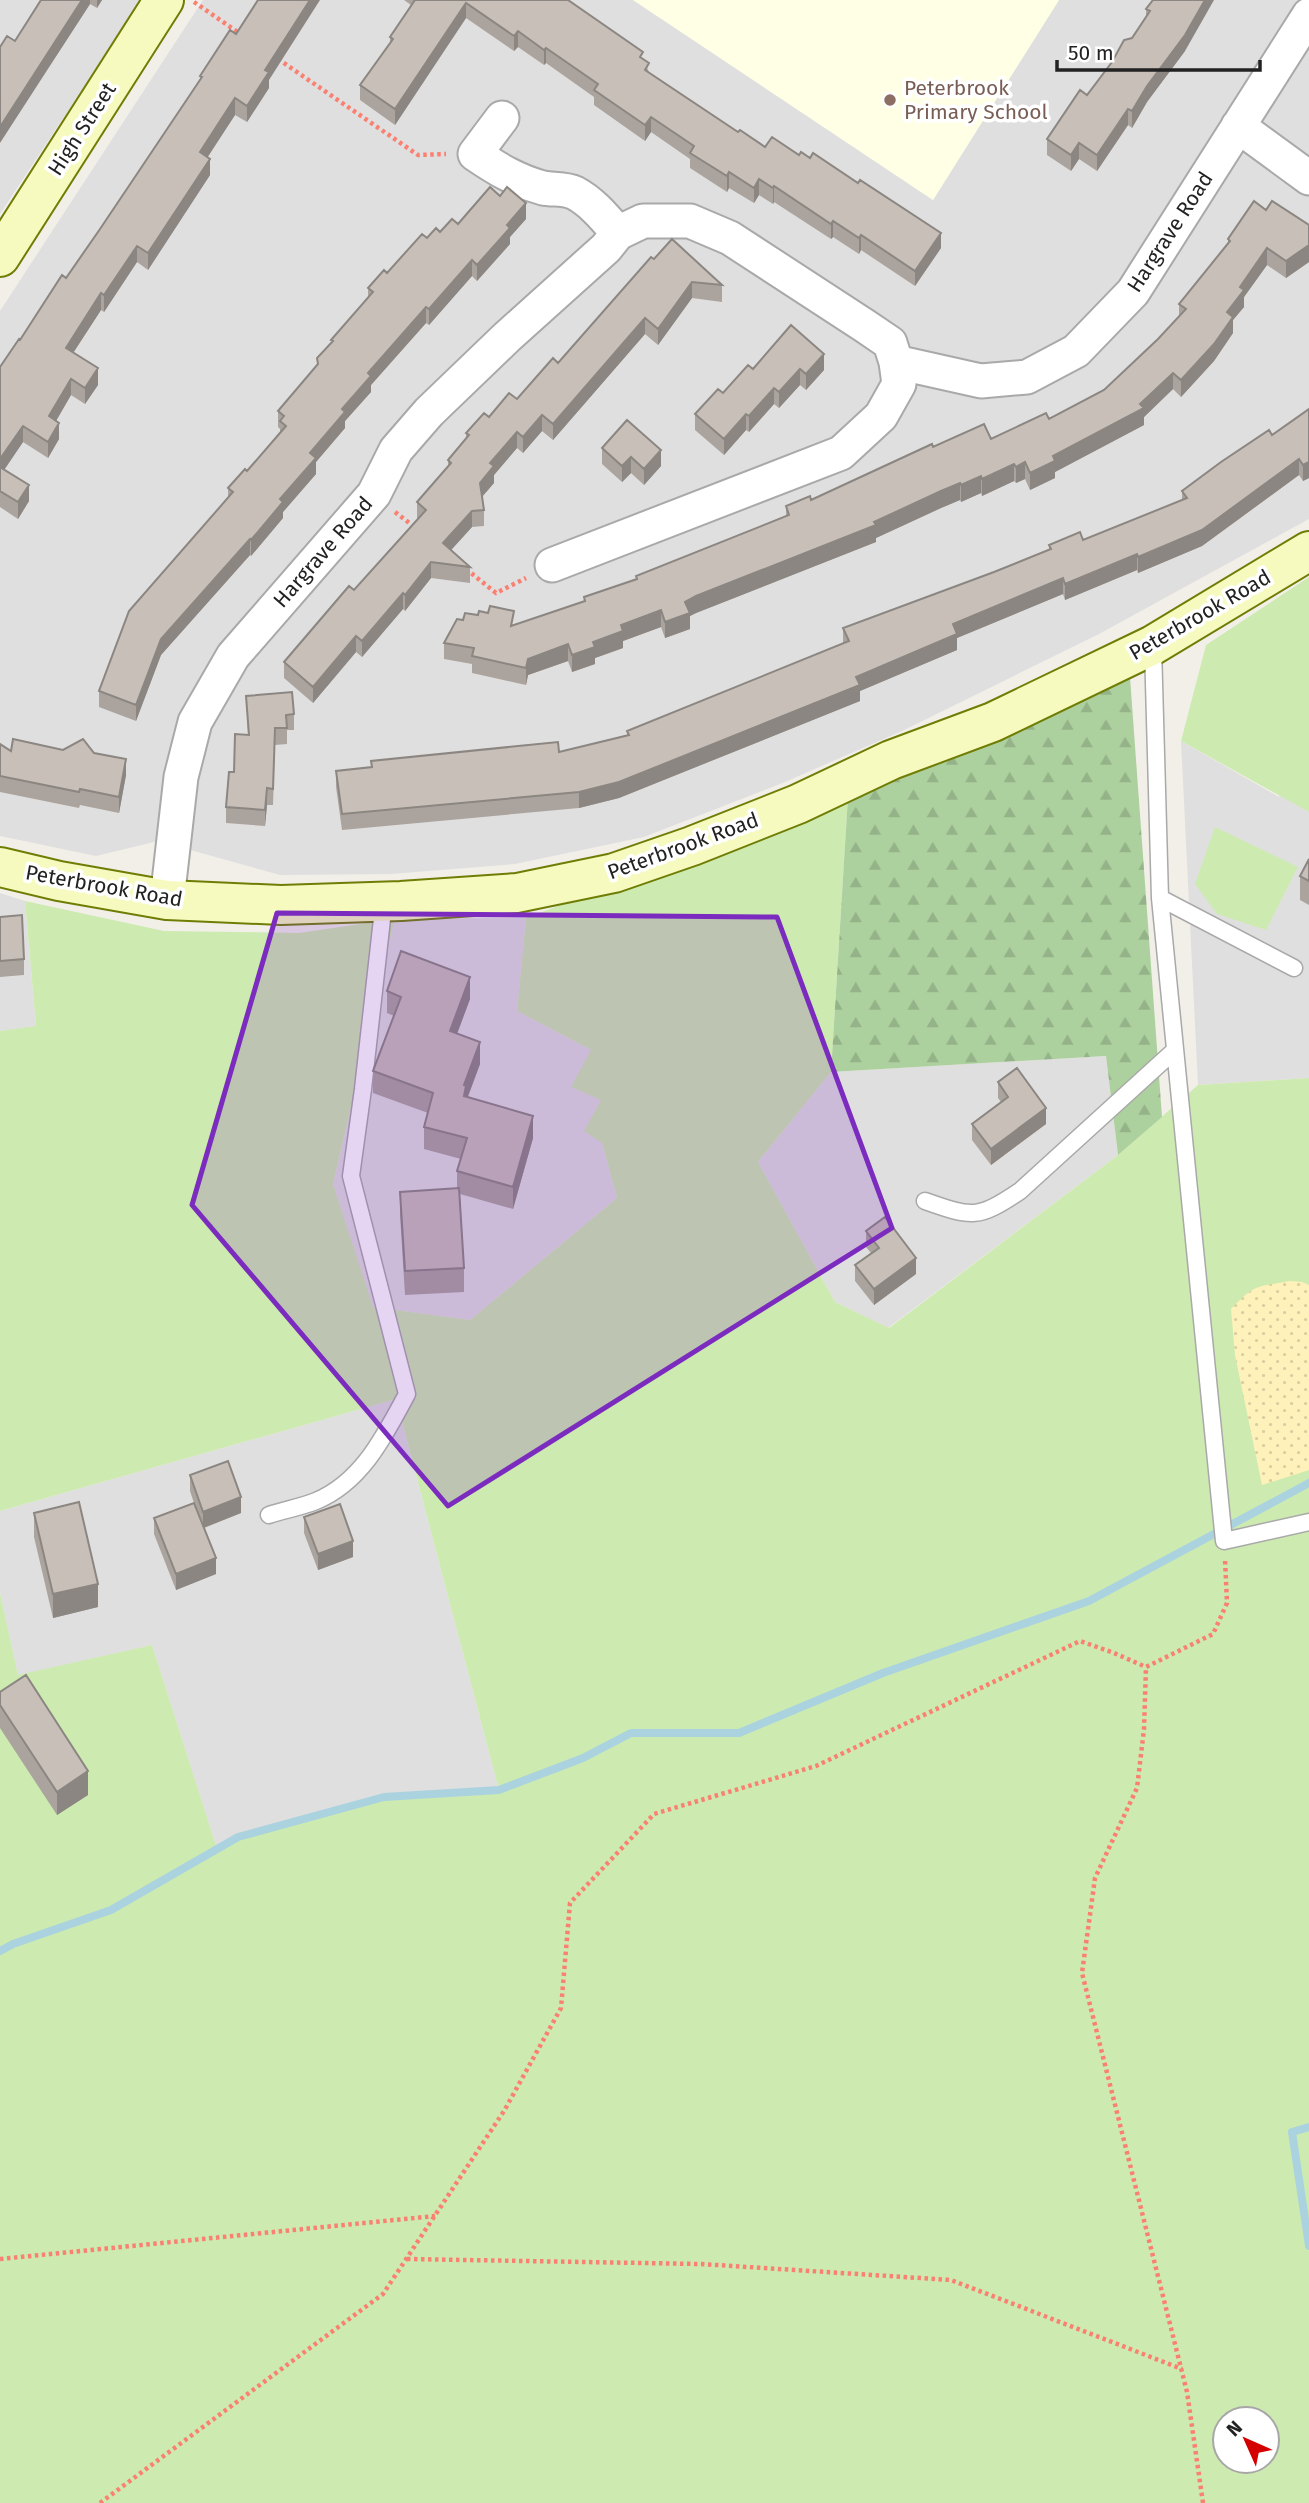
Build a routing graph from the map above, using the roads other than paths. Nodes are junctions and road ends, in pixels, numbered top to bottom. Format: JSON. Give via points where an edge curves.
{"nodes":[{"id":1,"x":164,"y":0,"type":"edge"},
{"id":2,"x":1309,"y":15,"type":"edge"},
{"id":3,"x":502,"y":117,"type":"dead end"},
{"id":4,"x":1238,"y":126,"type":"junction"},
{"id":5,"x":1309,"y":178,"type":"edge"},
{"id":6,"x":618,"y":233,"type":"junction"},
{"id":7,"x":0,"y":257,"type":"edge"},
{"id":8,"x":896,"y":362,"type":"junction"},
{"id":9,"x":1309,"y":551,"type":"edge"},
{"id":10,"x":552,"y":565,"type":"road end"},
{"id":11,"x":1153,"y":645,"type":"junction"},
{"id":12,"x":0,"y":867,"type":"edge"},
{"id":13,"x":1160,"y":898,"type":"junction"},
{"id":14,"x":167,"y":900,"type":"junction"},
{"id":15,"x":384,"y":901,"type":"junction"},
{"id":16,"x":1294,"y":968,"type":"dead end"},
{"id":17,"x":1175,"y":1050,"type":"junction"},
{"id":18,"x":925,"y":1201,"type":"dead end"},
{"id":19,"x":269,"y":1515,"type":"dead end"},
{"id":20,"x":1309,"y":1522,"type":"edge"}],
"edges":[{"from":1,"to":7,"type":"street","name":"High Street"},
{"from":2,"to":4,"type":"street","name":"Hargrave Road"},
{"from":3,"to":6,"type":"street","via":[[475,154],[526,183],[572,191],[590,202]]},
{"from":4,"to":5,"type":"street"},
{"from":4,"to":8,"type":"street","name":"Hargrave Road","via":[[1133,292],[1076,351],[1027,377],[981,381]]},
{"from":6,"to":8,"type":"street","name":"Hargrave Road","via":[[643,221],[690,221],[730,238],[890,343]]},
{"from":6,"to":14,"type":"street","name":"Hargrave Road","via":[[429,412],[396,450],[374,495],[233,656],[195,722],[181,777]]},
{"from":8,"to":10,"type":"street","via":[[899,384],[880,416],[841,453]]},
{"from":9,"to":11,"type":"street","name":"Peterbrook Road"},
{"from":11,"to":13,"type":"lane"},
{"from":11,"to":15,"type":"street","name":"Peterbrook Road","via":[[993,722],[891,760],[798,804],[614,873],[517,893]]},
{"from":12,"to":14,"type":"street","name":"Peterbrook Road"},
{"from":13,"to":16,"type":"lane"},
{"from":13,"to":17,"type":"lane"},
{"from":14,"to":15,"type":"street","name":"Peterbrook Road","via":[[282,905]]},
{"from":15,"to":19,"type":"lane","via":[[351,1176],[407,1394],[379,1445],[352,1478],[318,1500]]},
{"from":17,"to":18,"type":"lane","via":[[1020,1191],[996,1206],[980,1214]]},
{"from":17,"to":20,"type":"lane","via":[[1224,1540]]}]}
